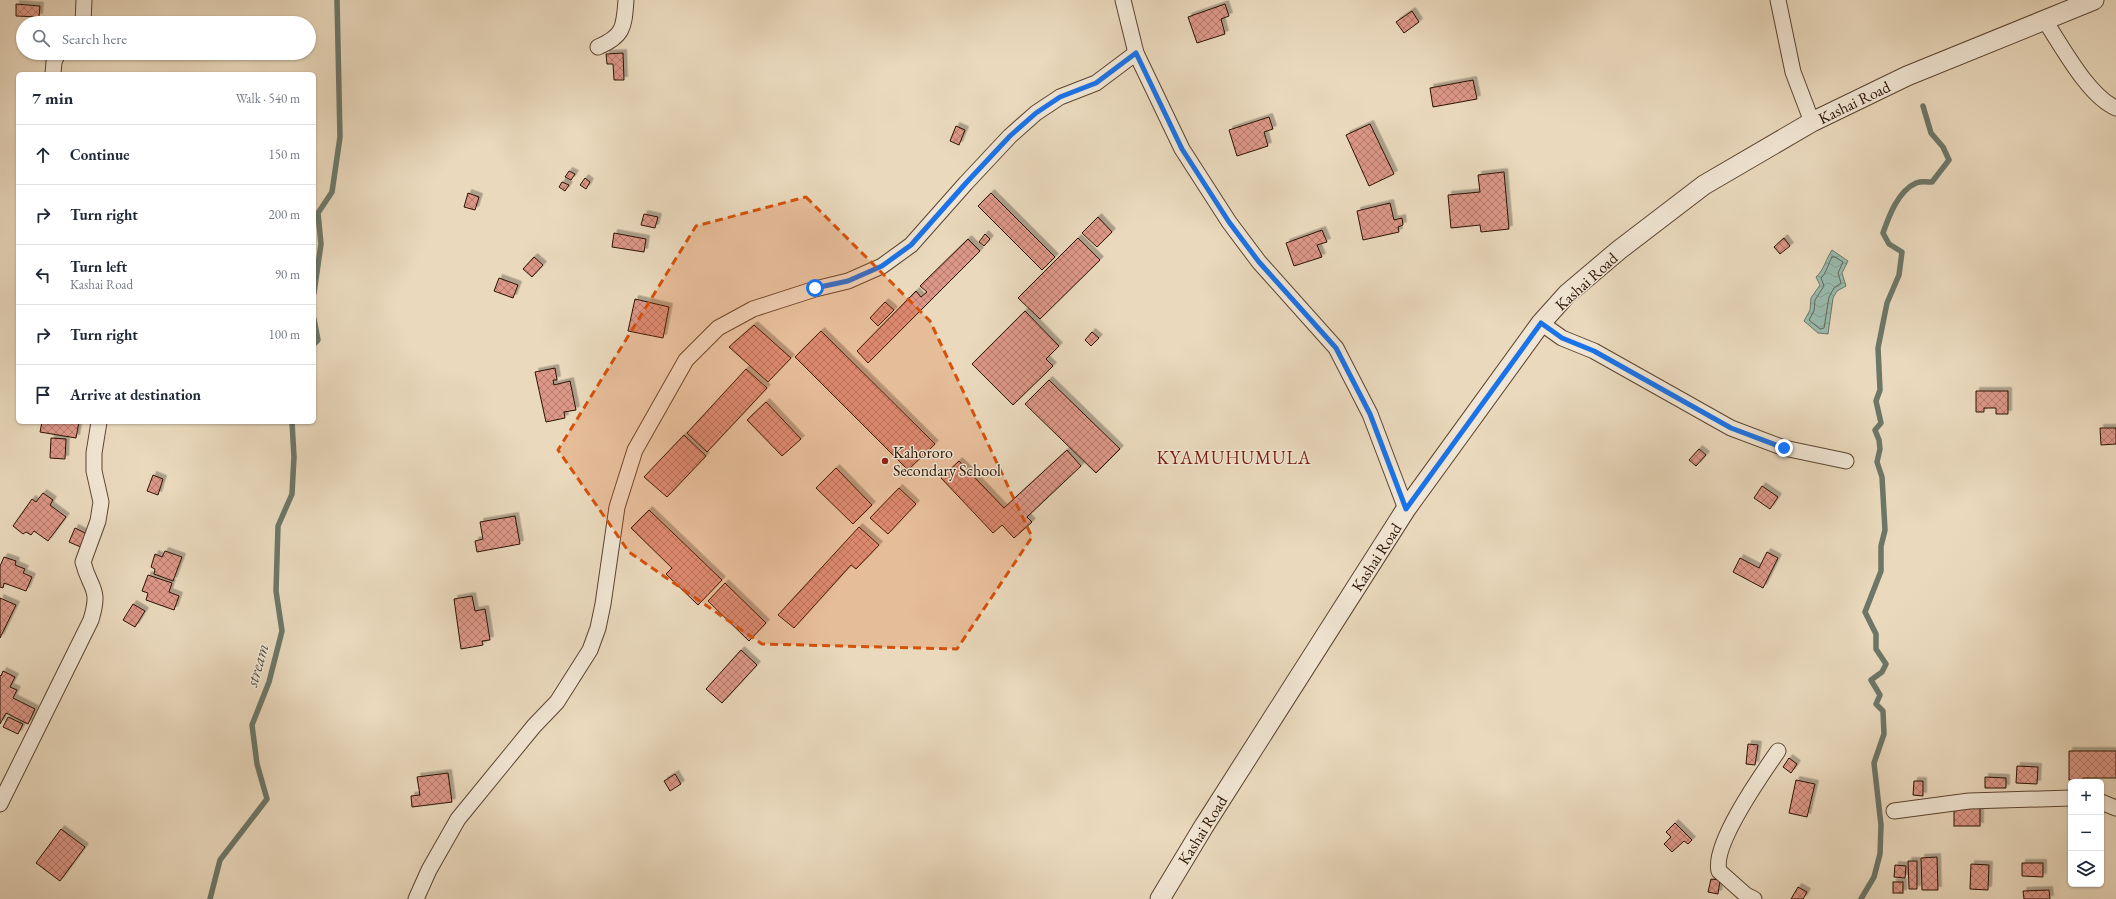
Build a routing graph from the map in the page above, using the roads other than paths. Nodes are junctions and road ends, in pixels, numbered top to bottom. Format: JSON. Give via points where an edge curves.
{"nodes":[{"id":1,"x":84,"y":0,"type":"edge"},
{"id":2,"x":626,"y":0,"type":"edge"},
{"id":3,"x":1123,"y":0,"type":"edge"},
{"id":4,"x":1778,"y":0,"type":"edge"},
{"id":5,"x":2094,"y":0,"type":"edge"},
{"id":6,"x":83,"y":16,"type":"edge"},
{"id":7,"x":2045,"y":21,"type":"junction"},
{"id":8,"x":598,"y":47,"type":"dead end"},
{"id":9,"x":1136,"y":53,"type":"junction"},
{"id":10,"x":55,"y":60,"type":"edge"},
{"id":11,"x":53,"y":72,"type":"edge"},
{"id":12,"x":2116,"y":108,"type":"edge"},
{"id":13,"x":1812,"y":122,"type":"junction"},
{"id":14,"x":1541,"y":323,"type":"junction"},
{"id":15,"x":99,"y":424,"type":"edge"},
{"id":16,"x":1846,"y":461,"type":"dead end"},
{"id":17,"x":1406,"y":509,"type":"junction"},
{"id":18,"x":1778,"y":751,"type":"dead end"},
{"id":19,"x":2068,"y":798,"type":"edge"},
{"id":20,"x":2104,"y":803,"type":"edge"},
{"id":21,"x":0,"y":804,"type":"edge"},
{"id":22,"x":2116,"y":808,"type":"edge"},
{"id":23,"x":1894,"y":811,"type":"dead end"},
{"id":24,"x":416,"y":899,"type":"edge"},
{"id":25,"x":1160,"y":899,"type":"edge"},
{"id":26,"x":1754,"y":899,"type":"edge"}],
"edges":[{"from":1,"to":6,"type":"street"},
{"from":2,"to":8,"type":"street","via":[[622,29],[614,40]]},
{"from":3,"to":9,"type":"street"},
{"from":4,"to":13,"type":"street","via":[[1793,72]]},
{"from":5,"to":7,"type":"street","name":"Kashai Road"},
{"from":7,"to":12,"type":"street","via":[[2089,86],[2102,101]]},
{"from":7,"to":13,"type":"street","name":"Kashai Road","via":[[1907,76]]},
{"from":9,"to":17,"type":"street","via":[[1182,149],[1229,222],[1259,262],[1336,348],[1370,414]]},
{"from":9,"to":24,"type":"street","via":[[1096,83],[1060,97],[1036,113],[1010,136],[911,245],[882,266],[848,281],[815,288],[753,309],[718,328],[686,360],[635,450],[617,507],[603,604],[590,650],[557,702],[534,726],[458,819]]},
{"from":10,"to":11,"type":"street"},
{"from":13,"to":14,"type":"street","name":"Kashai Road","via":[[1704,185],[1613,255],[1567,294]]},
{"from":14,"to":16,"type":"street","via":[[1562,338],[1594,351],[1731,428],[1784,448]]},
{"from":14,"to":17,"type":"street","name":"Kashai Road"},
{"from":15,"to":21,"type":"street","via":[[94,471],[101,502],[98,521],[83,562],[96,592],[92,620]]},
{"from":17,"to":25,"type":"street","name":"Kashai Road"},
{"from":18,"to":26,"type":"street","via":[[1747,795],[1718,858],[1719,871]]},
{"from":19,"to":23,"type":"street","via":[[1969,801]]},
{"from":20,"to":22,"type":"street"}]}
